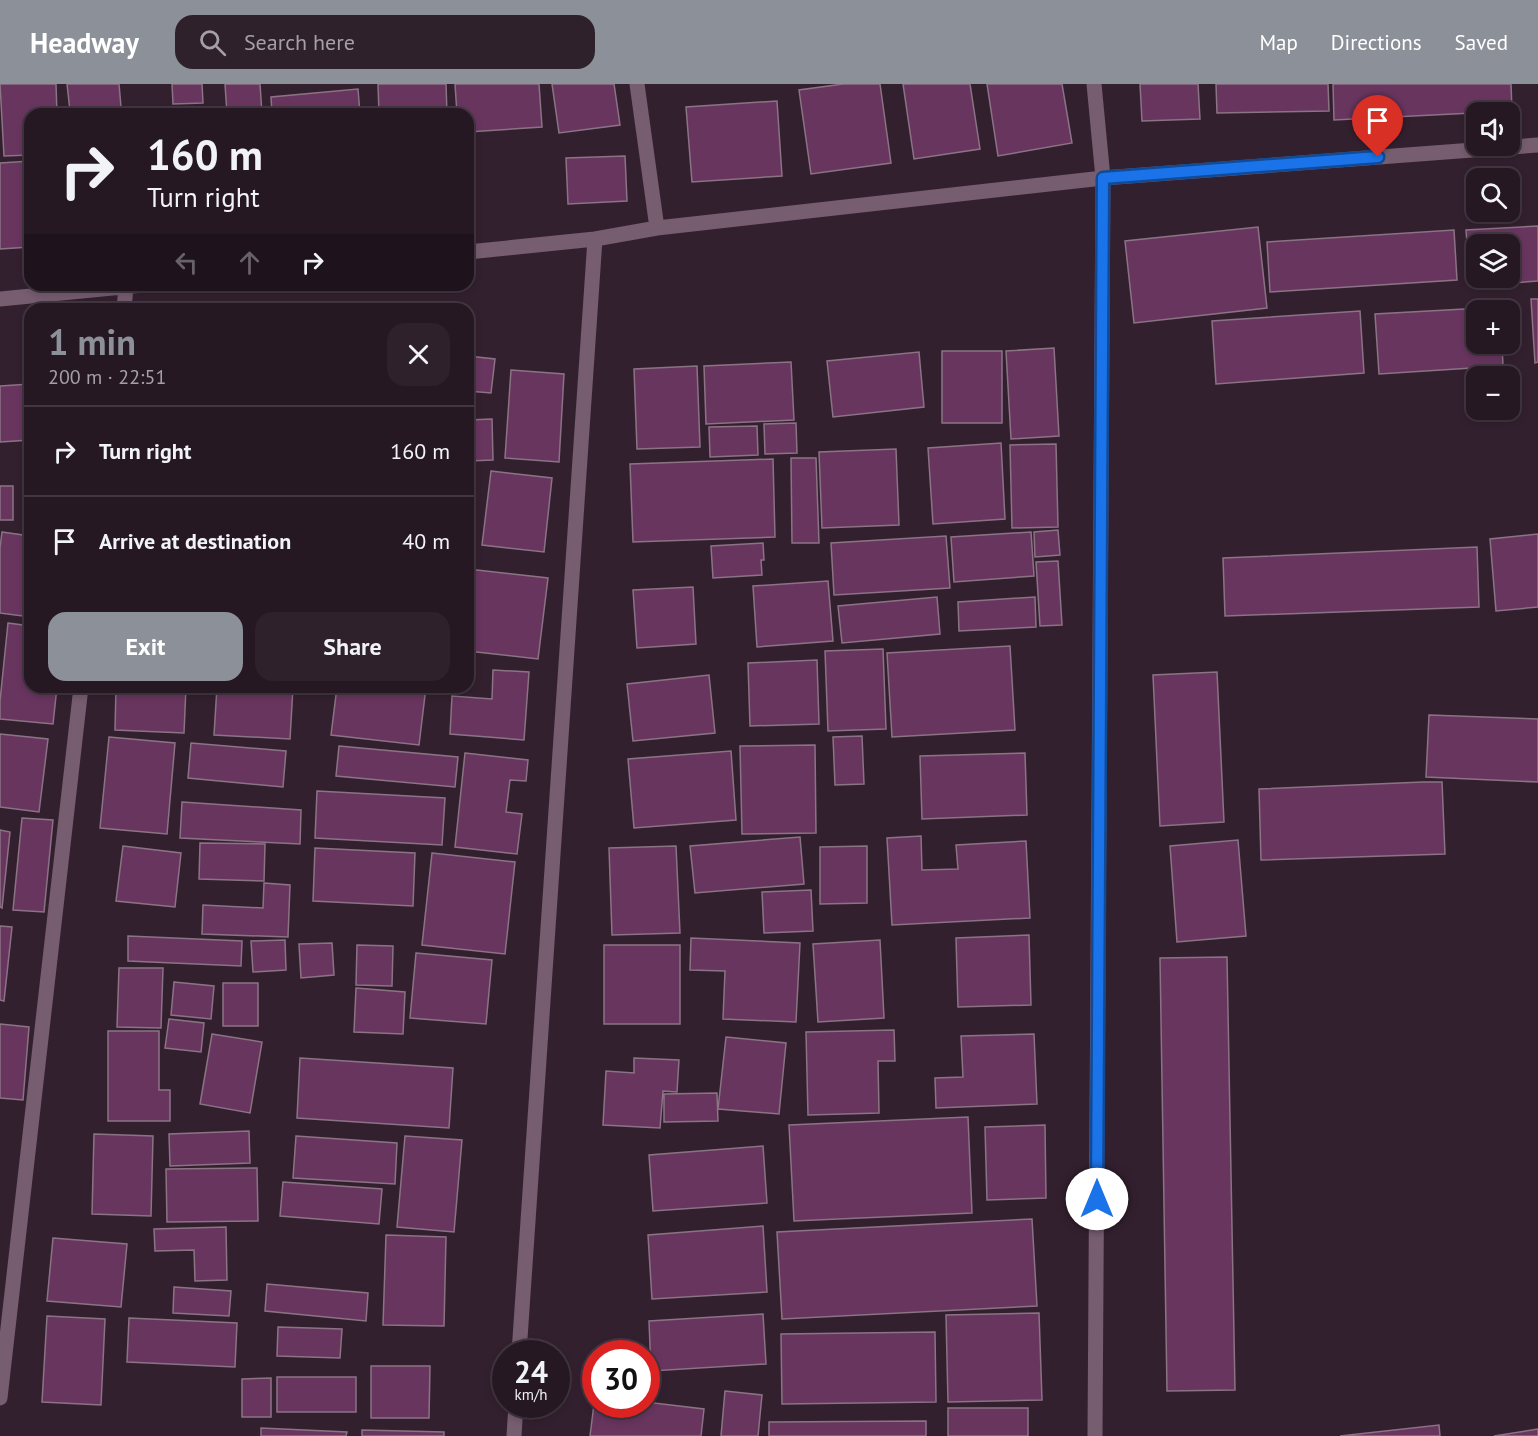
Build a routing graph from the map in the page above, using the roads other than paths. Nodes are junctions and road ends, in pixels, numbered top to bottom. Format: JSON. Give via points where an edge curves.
{"nodes":[{"id":1,"x":637,"y":84,"type":"edge"},
{"id":2,"x":1094,"y":84,"type":"edge"},
{"id":3,"x":1538,"y":145,"type":"edge"},
{"id":4,"x":1103,"y":178,"type":"junction"},
{"id":5,"x":657,"y":228,"type":"junction"},
{"id":6,"x":595,"y":238,"type":"junction"},
{"id":7,"x":474,"y":251,"type":"edge"},
{"id":8,"x":84,"y":291,"type":"edge"},
{"id":9,"x":0,"y":299,"type":"edge"},
{"id":10,"x":80,"y":693,"type":"edge"},
{"id":11,"x":520,"y":1340,"type":"edge"},
{"id":12,"x":0,"y":1398,"type":"edge"},
{"id":13,"x":515,"y":1418,"type":"edge"},
{"id":14,"x":514,"y":1436,"type":"edge"},
{"id":15,"x":1095,"y":1436,"type":"edge"}],
"edges":[{"from":1,"to":5,"type":"street"},
{"from":2,"to":4,"type":"street"},
{"from":3,"to":4,"type":"street"},
{"from":4,"to":5,"type":"street"},
{"from":4,"to":15,"type":"street"},
{"from":5,"to":6,"type":"street"},
{"from":6,"to":7,"type":"street"},
{"from":6,"to":11,"type":"street"},
{"from":8,"to":9,"type":"street"},
{"from":10,"to":12,"type":"street"},
{"from":13,"to":14,"type":"street"}]}
